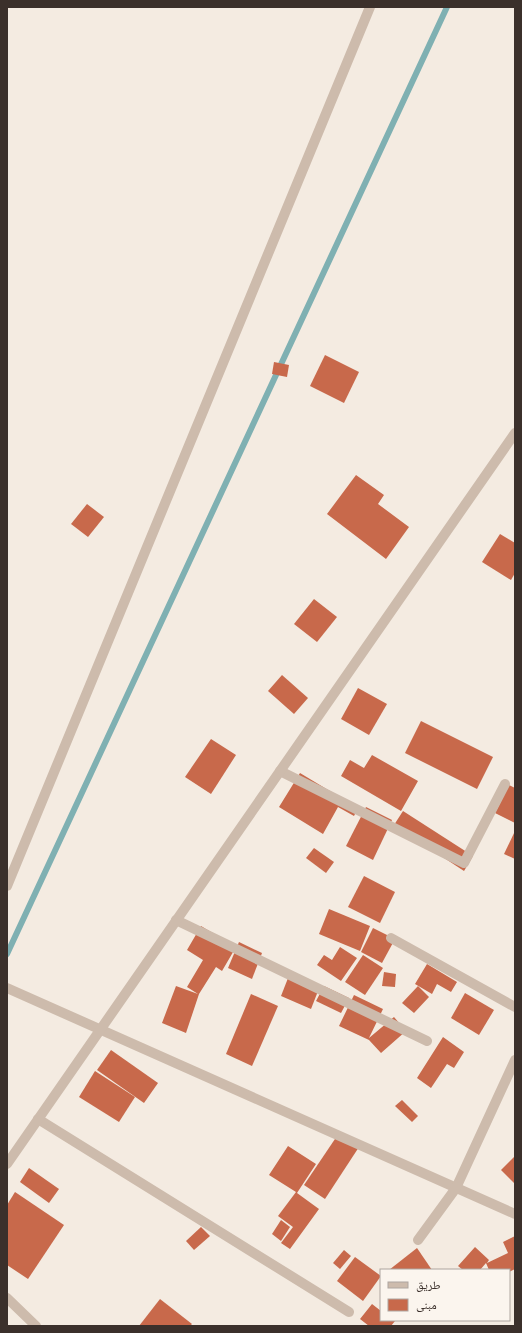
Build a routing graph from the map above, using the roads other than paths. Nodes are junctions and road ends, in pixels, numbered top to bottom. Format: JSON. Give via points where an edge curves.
{"nodes":[{"id":1,"x":370,"y":7,"type":"edge"},
{"id":2,"x":515,"y":433,"type":"edge"},
{"id":3,"x":280,"y":771,"type":"junction"},
{"id":4,"x":505,"y":784,"type":"dead end"},
{"id":5,"x":7,"y":886,"type":"edge"},
{"id":6,"x":176,"y":920,"type":"junction"},
{"id":7,"x":391,"y":938,"type":"dead end"},
{"id":8,"x":7,"y":988,"type":"edge"},
{"id":9,"x":514,"y":1004,"type":"edge"},
{"id":10,"x":100,"y":1029,"type":"junction"},
{"id":11,"x":427,"y":1041,"type":"dead end"},
{"id":12,"x":515,"y":1060,"type":"edge"},
{"id":13,"x":38,"y":1119,"type":"junction"},
{"id":14,"x":7,"y":1164,"type":"edge"},
{"id":15,"x":456,"y":1188,"type":"junction"},
{"id":16,"x":515,"y":1214,"type":"edge"},
{"id":17,"x":418,"y":1240,"type":"dead end"},
{"id":18,"x":7,"y":1298,"type":"edge"},
{"id":19,"x":349,"y":1312,"type":"dead end"},
{"id":20,"x":36,"y":1326,"type":"edge"}],
"edges":[{"from":1,"to":5,"type":"street"},
{"from":2,"to":3,"type":"street"},
{"from":3,"to":4,"type":"street","via":[[464,862]]},
{"from":3,"to":6,"type":"street"},
{"from":6,"to":10,"type":"street"},
{"from":6,"to":11,"type":"street"},
{"from":7,"to":9,"type":"street"},
{"from":8,"to":10,"type":"street"},
{"from":10,"to":13,"type":"street"},
{"from":10,"to":15,"type":"street"},
{"from":12,"to":15,"type":"street"},
{"from":13,"to":14,"type":"street"},
{"from":13,"to":19,"type":"street"},
{"from":15,"to":16,"type":"street"},
{"from":15,"to":17,"type":"street"},
{"from":18,"to":20,"type":"street"}]}
